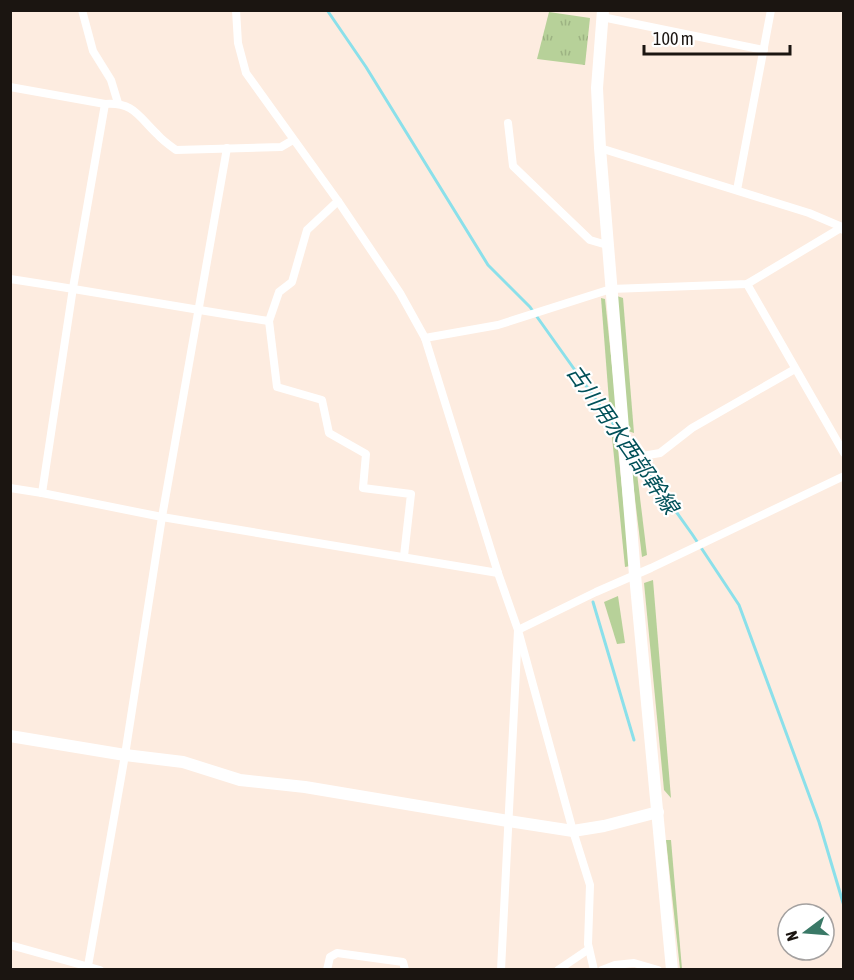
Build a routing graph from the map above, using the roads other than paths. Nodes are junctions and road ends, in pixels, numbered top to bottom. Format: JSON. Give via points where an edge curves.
{"nodes":[{"id":1,"x":82,"y":10,"type":"edge"},
{"id":2,"x":236,"y":10,"type":"edge"},
{"id":3,"x":771,"y":10,"type":"edge"},
{"id":4,"x":602,"y":14,"type":"edge"},
{"id":5,"x":764,"y":50,"type":"junction"},
{"id":6,"x":10,"y":87,"type":"edge"},
{"id":7,"x":118,"y":103,"type":"junction"},
{"id":8,"x":105,"y":104,"type":"junction"},
{"id":9,"x":507,"y":123,"type":"dead end"},
{"id":10,"x":293,"y":140,"type":"junction"},
{"id":11,"x":227,"y":148,"type":"junction"},
{"id":12,"x":600,"y":148,"type":"junction"},
{"id":13,"x":737,"y":190,"type":"junction"},
{"id":14,"x":338,"y":201,"type":"junction"},
{"id":15,"x":843,"y":228,"type":"edge"},
{"id":16,"x":607,"y":245,"type":"junction"},
{"id":17,"x":10,"y":279,"type":"edge"},
{"id":18,"x":747,"y":284,"type":"junction"},
{"id":19,"x":73,"y":288,"type":"junction"},
{"id":20,"x":611,"y":289,"type":"junction"},
{"id":21,"x":198,"y":310,"type":"junction"},
{"id":22,"x":269,"y":321,"type":"junction"},
{"id":23,"x":425,"y":338,"type":"junction"},
{"id":24,"x":795,"y":369,"type":"junction"},
{"id":25,"x":843,"y":453,"type":"edge"},
{"id":26,"x":625,"y":459,"type":"junction"},
{"id":27,"x":843,"y":476,"type":"edge"},
{"id":28,"x":10,"y":488,"type":"edge"},
{"id":29,"x":42,"y":493,"type":"junction"},
{"id":30,"x":162,"y":517,"type":"junction"},
{"id":31,"x":404,"y":556,"type":"junction"},
{"id":32,"x":498,"y":573,"type":"junction"},
{"id":33,"x":635,"y":575,"type":"junction"},
{"id":34,"x":518,"y":630,"type":"junction"},
{"id":35,"x":10,"y":736,"type":"edge"},
{"id":36,"x":125,"y":755,"type":"junction"},
{"id":37,"x":658,"y":812,"type":"junction"},
{"id":38,"x":508,"y":821,"type":"junction"},
{"id":39,"x":573,"y":831,"type":"junction"},
{"id":40,"x":10,"y":945,"type":"edge"},
{"id":41,"x":589,"y":949,"type":"junction"},
{"id":42,"x":84,"y":967,"type":"edge"},
{"id":43,"x":100,"y":969,"type":"edge"},
{"id":44,"x":327,"y":969,"type":"edge"},
{"id":45,"x":405,"y":969,"type":"edge"},
{"id":46,"x":501,"y":969,"type":"edge"},
{"id":47,"x":558,"y":969,"type":"edge"},
{"id":48,"x":594,"y":969,"type":"edge"},
{"id":49,"x":602,"y":969,"type":"edge"},
{"id":50,"x":658,"y":969,"type":"edge"},
{"id":51,"x":672,"y":969,"type":"edge"}],
"edges":[{"from":1,"to":7,"type":"street","via":[[93,51],[111,80]]},
{"from":2,"to":10,"type":"street","via":[[238,43],[246,73]]},
{"from":3,"to":5,"type":"street"},
{"from":4,"to":5,"type":"street"},
{"from":4,"to":12,"type":"street","via":[[597,88]]},
{"from":5,"to":13,"type":"street"},
{"from":6,"to":8,"type":"street"},
{"from":7,"to":8,"type":"street"},
{"from":7,"to":11,"type":"street","via":[[132,109],[176,150]]},
{"from":8,"to":19,"type":"street"},
{"from":9,"to":16,"type":"street","via":[[513,166],[590,240]]},
{"from":10,"to":11,"type":"street","via":[[281,147]]},
{"from":10,"to":14,"type":"street"},
{"from":11,"to":21,"type":"street"},
{"from":12,"to":13,"type":"street"},
{"from":12,"to":16,"type":"street"},
{"from":13,"to":15,"type":"street"},
{"from":14,"to":22,"type":"street","via":[[307,230],[292,282],[279,292]]},
{"from":14,"to":23,"type":"street","via":[[400,293]]},
{"from":15,"to":18,"type":"street"},
{"from":16,"to":20,"type":"street"},
{"from":17,"to":19,"type":"street"},
{"from":18,"to":20,"type":"street"},
{"from":18,"to":24,"type":"street"},
{"from":19,"to":21,"type":"street"},
{"from":19,"to":29,"type":"street"},
{"from":20,"to":23,"type":"street","via":[[498,325]]},
{"from":20,"to":26,"type":"street"},
{"from":21,"to":22,"type":"street"},
{"from":21,"to":30,"type":"street"},
{"from":22,"to":31,"type":"street","via":[[277,387],[322,400],[329,433],[366,454],[363,488],[411,494]]},
{"from":23,"to":32,"type":"street"},
{"from":24,"to":25,"type":"street"},
{"from":24,"to":26,"type":"street","via":[[692,428],[660,453]]},
{"from":26,"to":33,"type":"street"},
{"from":27,"to":33,"type":"street"},
{"from":28,"to":29,"type":"street"},
{"from":29,"to":30,"type":"street"},
{"from":30,"to":31,"type":"street"},
{"from":30,"to":36,"type":"street"},
{"from":31,"to":32,"type":"street"},
{"from":32,"to":34,"type":"street"},
{"from":33,"to":34,"type":"street"},
{"from":33,"to":37,"type":"street"},
{"from":34,"to":38,"type":"street"},
{"from":34,"to":39,"type":"street"},
{"from":35,"to":36,"type":"street"},
{"from":36,"to":38,"type":"street","via":[[183,762],[240,780]]},
{"from":36,"to":42,"type":"street"},
{"from":37,"to":39,"type":"street"},
{"from":37,"to":51,"type":"street"},
{"from":38,"to":39,"type":"street"},
{"from":38,"to":46,"type":"street"},
{"from":39,"to":41,"type":"street","via":[[590,885]]},
{"from":40,"to":42,"type":"street"},
{"from":41,"to":47,"type":"street"},
{"from":41,"to":48,"type":"street"},
{"from":42,"to":43,"type":"street"},
{"from":44,"to":45,"type":"street","via":[[330,957],[337,953],[403,963]]},
{"from":49,"to":50,"type":"street","via":[[634,963]]}]}
